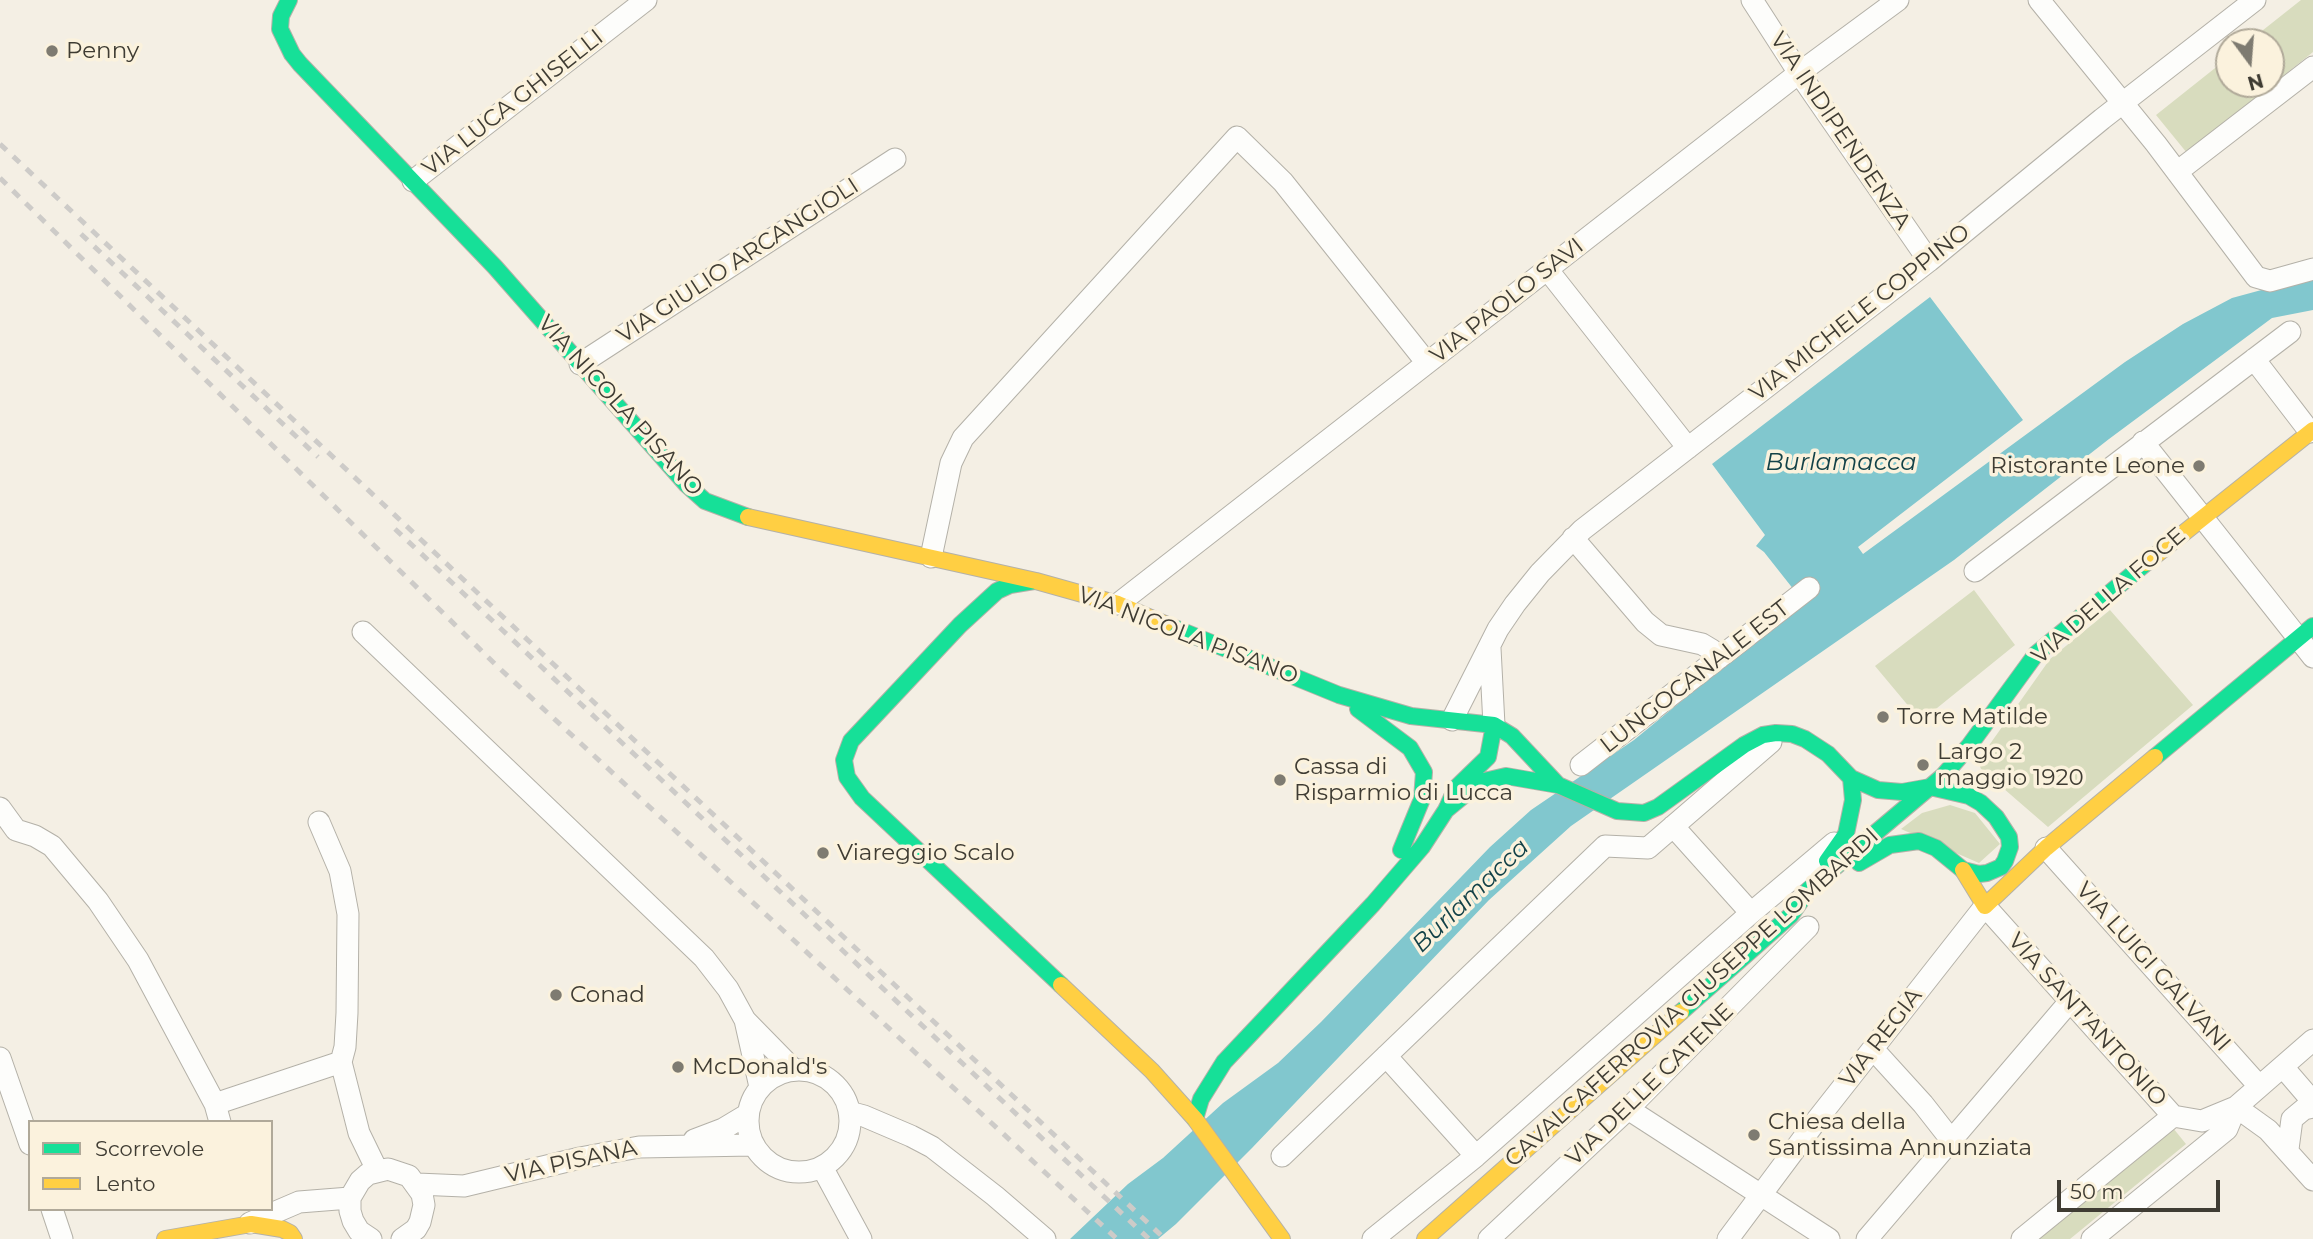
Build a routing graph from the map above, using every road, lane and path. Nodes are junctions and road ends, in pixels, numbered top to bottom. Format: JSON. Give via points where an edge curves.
{"nodes":[{"id":1,"x":289,"y":0,"type":"edge"},
{"id":2,"x":646,"y":0,"type":"edge"},
{"id":3,"x":1752,"y":0,"type":"edge"},
{"id":4,"x":1898,"y":0,"type":"edge"},
{"id":5,"x":2039,"y":0,"type":"edge"},
{"id":6,"x":2255,"y":0,"type":"edge"},
{"id":7,"x":2313,"y":67,"type":"edge"},
{"id":8,"x":1799,"y":73,"type":"junction"},
{"id":9,"x":2122,"y":104,"type":"junction"},
{"id":10,"x":895,"y":159,"type":"dead end"},
{"id":11,"x":2177,"y":172,"type":"junction"},
{"id":12,"x":413,"y":181,"type":"junction"},
{"id":13,"x":1929,"y":261,"type":"junction"},
{"id":14,"x":1547,"y":269,"type":"junction"},
{"id":15,"x":2313,"y":270,"type":"edge"},
{"id":16,"x":2290,"y":332,"type":"dead end"},
{"id":17,"x":2253,"y":359,"type":"junction"},
{"id":18,"x":580,"y":363,"type":"junction"},
{"id":19,"x":1427,"y":363,"type":"junction"},
{"id":20,"x":2311,"y":431,"type":"edge"},
{"id":21,"x":2143,"y":443,"type":"junction"},
{"id":22,"x":1688,"y":448,"type":"junction"},
{"id":23,"x":2201,"y":517,"type":"junction"},
{"id":24,"x":1573,"y":538,"type":"junction"},
{"id":25,"x":937,"y":559,"type":"junction"},
{"id":26,"x":1975,"y":572,"type":"dead end"},
{"id":27,"x":958,"y":579,"type":"dead end"},
{"id":28,"x":1036,"y":581,"type":"junction"},
{"id":29,"x":1809,"y":588,"type":"dead end"},
{"id":30,"x":963,"y":599,"type":"dead end"},
{"id":31,"x":1118,"y":604,"type":"junction"},
{"id":32,"x":960,"y":625,"type":"junction"},
{"id":33,"x":362,"y":632,"type":"dead end"},
{"id":34,"x":2305,"y":632,"type":"edge"},
{"id":35,"x":1490,"y":648,"type":"junction"},
{"id":36,"x":2313,"y":657,"type":"edge"},
{"id":37,"x":1719,"y":658,"type":"junction"},
{"id":38,"x":1339,"y":695,"type":"junction"},
{"id":39,"x":1452,"y":720,"type":"junction"},
{"id":40,"x":1494,"y":725,"type":"junction"},
{"id":41,"x":1781,"y":734,"type":"junction"},
{"id":42,"x":1581,"y":765,"type":"dead end"},
{"id":43,"x":1851,"y":778,"type":"junction"},
{"id":44,"x":1558,"y":785,"type":"junction"},
{"id":45,"x":1930,"y":787,"type":"junction"},
{"id":46,"x":0,"y":808,"type":"edge"},
{"id":47,"x":1446,"y":810,"type":"junction"},
{"id":48,"x":1898,"y":812,"type":"junction"},
{"id":49,"x":319,"y":822,"type":"dead end"},
{"id":50,"x":1673,"y":826,"type":"junction"},
{"id":51,"x":8,"y":834,"type":"edge"},
{"id":52,"x":1846,"y":834,"type":"junction"},
{"id":53,"x":2046,"y":848,"type":"junction"},
{"id":54,"x":2001,"y":867,"type":"junction"},
{"id":55,"x":1964,"y":870,"type":"junction"},
{"id":56,"x":1810,"y":889,"type":"junction"},
{"id":57,"x":1373,"y":904,"type":"junction"},
{"id":58,"x":1984,"y":906,"type":"junction"},
{"id":59,"x":1751,"y":914,"type":"junction"},
{"id":60,"x":1800,"y":921,"type":"junction"},
{"id":61,"x":2071,"y":1000,"type":"junction"},
{"id":62,"x":745,"y":1020,"type":"junction"},
{"id":63,"x":1242,"y":1040,"type":"junction"},
{"id":64,"x":2313,"y":1040,"type":"edge"},
{"id":65,"x":1873,"y":1049,"type":"junction"},
{"id":66,"x":1386,"y":1056,"type":"junction"},
{"id":67,"x":0,"y":1058,"type":"edge"},
{"id":68,"x":1207,"y":1061,"type":"dead end"},
{"id":69,"x":341,"y":1062,"type":"junction"},
{"id":70,"x":2283,"y":1067,"type":"junction"},
{"id":71,"x":794,"y":1070,"type":"junction"},
{"id":72,"x":1152,"y":1071,"type":"junction"},
{"id":73,"x":1174,"y":1075,"type":"dead end"},
{"id":74,"x":2259,"y":1086,"type":"junction"},
{"id":75,"x":760,"y":1087,"type":"junction"},
{"id":76,"x":2313,"y":1105,"type":"edge"},
{"id":77,"x":2236,"y":1107,"type":"junction"},
{"id":78,"x":1628,"y":1109,"type":"junction"},
{"id":79,"x":849,"y":1112,"type":"junction"},
{"id":80,"x":218,"y":1113,"type":"edge"},
{"id":81,"x":748,"y":1114,"type":"junction"},
{"id":82,"x":2173,"y":1116,"type":"junction"},
{"id":83,"x":1195,"y":1119,"type":"junction"},
{"id":84,"x":28,"y":1138,"type":"edge"},
{"id":85,"x":1952,"y":1141,"type":"junction"},
{"id":86,"x":678,"y":1145,"type":"junction"},
{"id":87,"x":753,"y":1145,"type":"junction"},
{"id":88,"x":2288,"y":1149,"type":"junction"},
{"id":89,"x":1282,"y":1156,"type":"dead end"},
{"id":90,"x":1476,"y":1156,"type":"junction"},
{"id":91,"x":822,"y":1167,"type":"junction"},
{"id":92,"x":377,"y":1170,"type":"junction"},
{"id":93,"x":2313,"y":1180,"type":"edge"},
{"id":94,"x":417,"y":1184,"type":"junction"},
{"id":95,"x":464,"y":1186,"type":"junction"},
{"id":96,"x":1761,"y":1195,"type":"junction"},
{"id":97,"x":350,"y":1198,"type":"junction"},
{"id":98,"x":53,"y":1211,"type":"edge"},
{"id":99,"x":423,"y":1215,"type":"junction"},
{"id":100,"x":249,"y":1217,"type":"edge"},
{"id":101,"x":1398,"y":1231,"type":"edge"},
{"id":102,"x":1039,"y":1234,"type":"edge"},
{"id":103,"x":62,"y":1239,"type":"edge"},
{"id":104,"x":165,"y":1239,"type":"edge"},
{"id":105,"x":294,"y":1239,"type":"edge"},
{"id":106,"x":371,"y":1239,"type":"edge"},
{"id":107,"x":402,"y":1239,"type":"edge"},
{"id":108,"x":861,"y":1239,"type":"edge"},
{"id":109,"x":1282,"y":1239,"type":"edge"},
{"id":110,"x":1374,"y":1239,"type":"edge"},
{"id":111,"x":1425,"y":1239,"type":"edge"},
{"id":112,"x":1489,"y":1239,"type":"edge"},
{"id":113,"x":1728,"y":1239,"type":"edge"},
{"id":114,"x":1829,"y":1239,"type":"edge"},
{"id":115,"x":1867,"y":1239,"type":"edge"},
{"id":116,"x":2022,"y":1239,"type":"edge"},
{"id":117,"x":2092,"y":1239,"type":"edge"}],
"edges":[{"from":1,"to":12,"type":"street","name":"VIA NICOLA PISANO","via":[[280,24],[292,54]]},
{"from":2,"to":12,"type":"street","name":"VIA LUCA GHISELLI"},
{"from":3,"to":8,"type":"street","name":"VIA INDIPENDENZA"},
{"from":4,"to":8,"type":"street","name":"VIA PAOLO SAVI"},
{"from":5,"to":9,"type":"street"},
{"from":6,"to":9,"type":"street","name":"VIA MICHELE COPPINO"},
{"from":7,"to":11,"type":"street"},
{"from":8,"to":13,"type":"street","name":"VIA INDIPENDENZA"},
{"from":8,"to":14,"type":"street","name":"VIA PAOLO SAVI"},
{"from":9,"to":11,"type":"street"},
{"from":9,"to":13,"type":"street","name":"VIA MICHELE COPPINO"},
{"from":10,"to":18,"type":"street","name":"VIA GIULIO ARCANGIOLI"},
{"from":11,"to":15,"type":"street","via":[[2256,277],[2270,281]]},
{"from":12,"to":18,"type":"street","name":"VIA NICOLA PISANO"},
{"from":13,"to":22,"type":"street","name":"VIA MICHELE COPPINO"},
{"from":14,"to":19,"type":"street","name":"VIA PAOLO SAVI"},
{"from":14,"to":22,"type":"street"},
{"from":16,"to":17,"type":"street"},
{"from":17,"to":20,"type":"street"},
{"from":17,"to":21,"type":"street"},
{"from":18,"to":25,"type":"street","name":"VIA NICOLA PISANO","via":[[686,484],[713,505],[739,515]]},
{"from":19,"to":25,"type":"street","via":[[1283,182],[1237,137],[963,438],[951,463]]},
{"from":19,"to":31,"type":"street","name":"VIA PAOLO SAVI"},
{"from":20,"to":23,"type":"street","name":"VIA DELLA FOCE"},
{"from":21,"to":23,"type":"street"},
{"from":21,"to":26,"type":"street"},
{"from":22,"to":24,"type":"street","name":"VIA MICHELE COPPINO"},
{"from":23,"to":34,"type":"street"},
{"from":23,"to":45,"type":"street","name":"VIA DELLA FOCE","via":[[2036,654],[1962,755]]},
{"from":24,"to":35,"type":"street","name":"VIA MICHELE COPPINO","via":[[1522,593]]},
{"from":24,"to":37,"type":"street","via":[[1644,622],[1661,635],[1702,644]]},
{"from":25,"to":27,"type":"street"},
{"from":25,"to":28,"type":"street","name":"VIA NICOLA PISANO"},
{"from":28,"to":31,"type":"street","name":"VIA NICOLA PISANO"},
{"from":28,"to":32,"type":"street","via":[[996,591]]},
{"from":29,"to":37,"type":"street","name":"LUNGOCANALE EST"},
{"from":30,"to":32,"type":"street"},
{"from":31,"to":38,"type":"street","name":"VIA NICOLA PISANO"},
{"from":32,"to":72,"type":"street","via":[[851,741],[844,760],[847,777],[862,798]]},
{"from":33,"to":62,"type":"street","via":[[704,958]]},
{"from":34,"to":36,"type":"street"},
{"from":34,"to":53,"type":"street","name":"VIA REGIA"},
{"from":35,"to":39,"type":"street","name":"VIA MICHELE COPPINO"},
{"from":35,"to":40,"type":"street"},
{"from":37,"to":42,"type":"street","name":"LUNGOCANALE EST"},
{"from":38,"to":39,"type":"street","via":[[1420,719]]},
{"from":38,"to":57,"type":"street","via":[[1401,740],[1424,772],[1417,816]]},
{"from":39,"to":40,"type":"street"},
{"from":40,"to":44,"type":"street","via":[[1512,736]]},
{"from":40,"to":47,"type":"street","via":[[1488,757],[1456,788]]},
{"from":41,"to":43,"type":"street","via":[[1813,743]]},
{"from":41,"to":44,"type":"street","via":[[1755,739],[1649,812],[1617,811]]},
{"from":41,"to":50,"type":"street"},
{"from":43,"to":45,"type":"street","via":[[1890,792]]},
{"from":43,"to":52,"type":"street","via":[[1852,812]]},
{"from":44,"to":47,"type":"street","via":[[1493,777],[1472,787]]},
{"from":45,"to":48,"type":"street","name":"CAVALCAFERROVIA GIUSEPPE LOMBARDI"},
{"from":45,"to":54,"type":"street","via":[[1969,796],[1996,817],[2010,841]]},
{"from":46,"to":51,"type":"street"},
{"from":47,"to":57,"type":"street","via":[[1422,847]]},
{"from":48,"to":52,"type":"street"},
{"from":48,"to":56,"type":"street","name":"CAVALCAFERROVIA GIUSEPPE LOMBARDI"},
{"from":49,"to":69,"type":"street","via":[[340,871],[348,914],[347,1013]]},
{"from":50,"to":59,"type":"street"},
{"from":50,"to":66,"type":"street","via":[[1648,848],[1605,846]]},
{"from":51,"to":80,"type":"street","via":[[35,836],[52,846],[98,901],[138,960]]},
{"from":52,"to":56,"type":"street"},
{"from":52,"to":59,"type":"street"},
{"from":53,"to":54,"type":"street","name":"VIA REGIA"},
{"from":53,"to":58,"type":"street","name":"VIA REGIA"},
{"from":53,"to":74,"type":"street","name":"VIA LUIGI GALVANI"},
{"from":54,"to":55,"type":"street","name":"VIA REGIA","via":[[1979,874]]},
{"from":55,"to":58,"type":"street"},
{"from":55,"to":60,"type":"street","via":[[1928,844],[1898,842],[1865,858]]},
{"from":56,"to":60,"type":"street","name":"CAVALCAFERROVIA GIUSEPPE LOMBARDI"},
{"from":57,"to":63,"type":"street"},
{"from":58,"to":61,"type":"street","name":"VIA SANT'ANTONIO"},
{"from":58,"to":65,"type":"street","name":"VIA REGIA"},
{"from":59,"to":90,"type":"street"},
{"from":60,"to":78,"type":"street","name":"VIA DELLE CATENE"},
{"from":60,"to":111,"type":"street","name":"CAVALCAFERROVIA GIUSEPPE LOMBARDI"},
{"from":61,"to":82,"type":"street","name":"VIA SANT'ANTONIO"},
{"from":61,"to":85,"type":"street"},
{"from":62,"to":71,"type":"street"},
{"from":62,"to":75,"type":"street"},
{"from":63,"to":68,"type":"street"},
{"from":63,"to":83,"type":"street","via":[[1207,1088]]},
{"from":64,"to":70,"type":"street"},
{"from":65,"to":85,"type":"street"},
{"from":65,"to":96,"type":"street","name":"VIA REGIA"},
{"from":66,"to":89,"type":"street"},
{"from":66,"to":90,"type":"street"},
{"from":67,"to":84,"type":"street"},
{"from":69,"to":80,"type":"street"},
{"from":69,"to":92,"type":"street","via":[[359,1133]]},
{"from":70,"to":74,"type":"street"},
{"from":70,"to":76,"type":"street"},
{"from":71,"to":75,"type":"street"},
{"from":71,"to":79,"type":"street","via":[[830,1080],[843,1095]]},
{"from":72,"to":73,"type":"street"},
{"from":72,"to":83,"type":"street"},
{"from":74,"to":77,"type":"street"},
{"from":75,"to":81,"type":"street"},
{"from":76,"to":88,"type":"street","via":[[2292,1119]]},
{"from":77,"to":82,"type":"street","name":"VIA SANT'ANTONIO","via":[[2202,1121]]},
{"from":77,"to":88,"type":"street"},
{"from":77,"to":117,"type":"street","via":[[2227,1129]]},
{"from":78,"to":96,"type":"street"},
{"from":78,"to":112,"type":"street","name":"VIA DELLE CATENE"},
{"from":79,"to":91,"type":"street","via":[[845,1144]]},
{"from":79,"to":102,"type":"street","via":[[932,1147]]},
{"from":81,"to":86,"type":"street","name":"VIA PISANA","via":[[723,1129]]},
{"from":81,"to":87,"type":"street"},
{"from":82,"to":116,"type":"street"},
{"from":83,"to":109,"type":"street"},
{"from":85,"to":115,"type":"street"},
{"from":86,"to":87,"type":"street","name":"VIA PISANA"},
{"from":86,"to":95,"type":"street","name":"VIA PISANA","via":[[619,1150]]},
{"from":87,"to":91,"type":"street","via":[[783,1170]]},
{"from":88,"to":93,"type":"street"},
{"from":90,"to":101,"type":"street"},
{"from":91,"to":108,"type":"street"},
{"from":92,"to":94,"type":"street","via":[[399,1171]]},
{"from":92,"to":97,"type":"street","via":[[360,1181]]},
{"from":94,"to":95,"type":"street","name":"VIA PISANA"},
{"from":94,"to":99,"type":"street"},
{"from":95,"to":99,"type":"street","name":"VIA PISANA"},
{"from":96,"to":113,"type":"street","name":"VIA REGIA"},
{"from":96,"to":114,"type":"street"},
{"from":97,"to":100,"type":"street","via":[[299,1202]]},
{"from":97,"to":106,"type":"street","via":[[353,1221]]},
{"from":98,"to":103,"type":"street"},
{"from":99,"to":107,"type":"street","name":"VIA PISANA","via":[[416,1229]]},
{"from":100,"to":104,"type":"street"},
{"from":100,"to":105,"type":"street","via":[[282,1229]]},
{"from":101,"to":110,"type":"street"}]}
